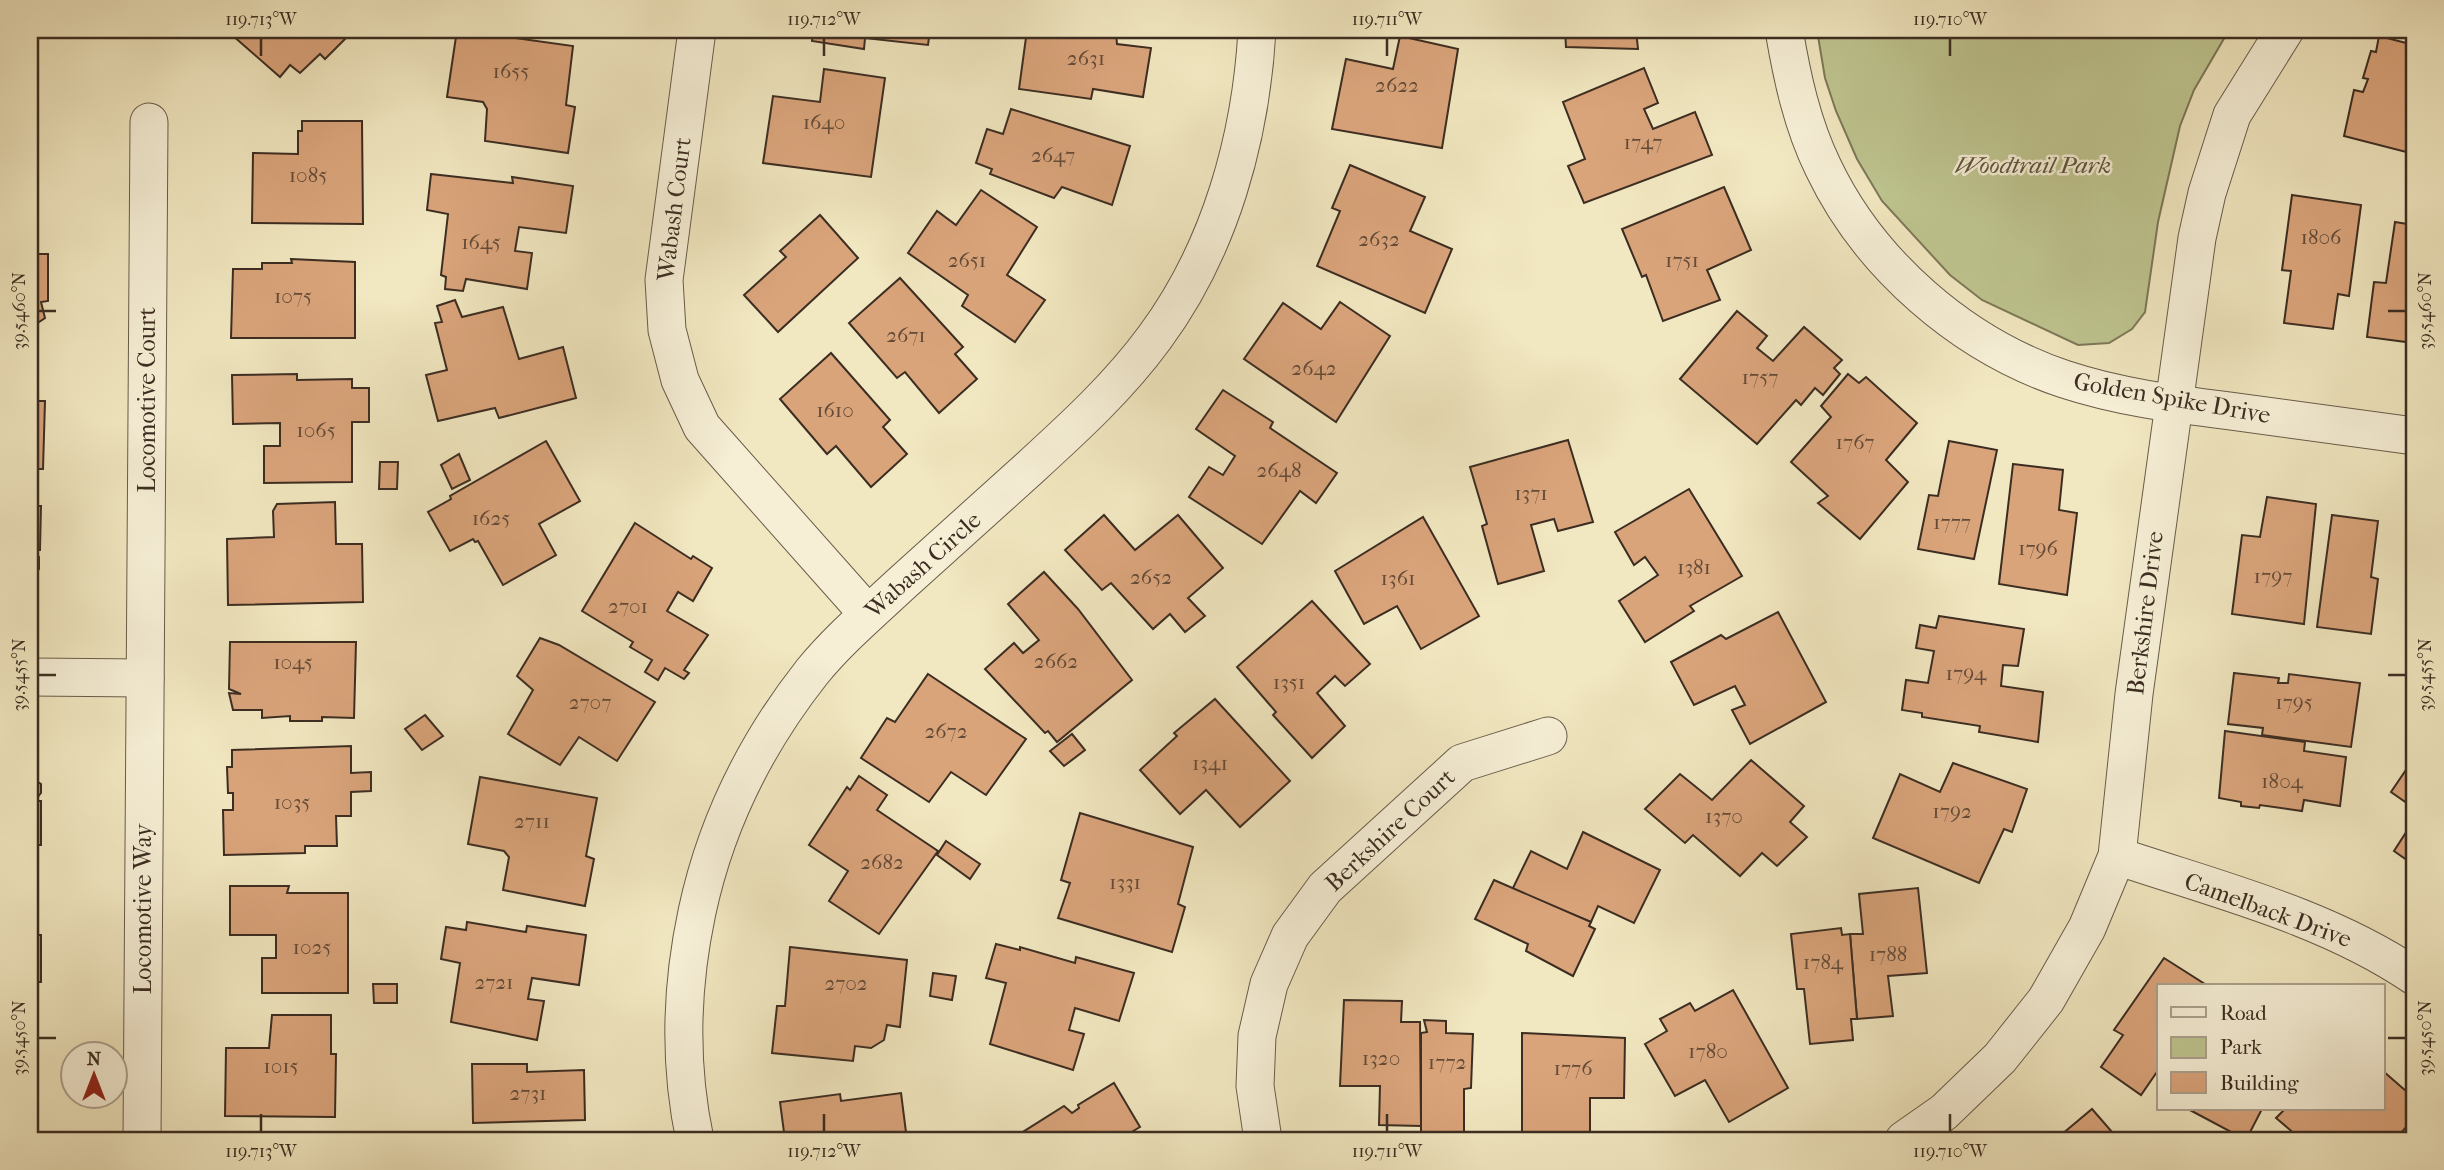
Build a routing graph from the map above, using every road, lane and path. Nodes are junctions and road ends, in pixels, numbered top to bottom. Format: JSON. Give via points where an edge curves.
{"nodes":[{"id":1,"x":697,"y":30,"type":"edge"},
{"id":2,"x":1257,"y":30,"type":"edge"},
{"id":3,"x":1784,"y":30,"type":"edge"},
{"id":4,"x":2285,"y":30,"type":"edge"},
{"id":5,"x":149,"y":122,"type":"dead end"},
{"id":6,"x":2173,"y":403,"type":"junction"},
{"id":7,"x":2414,"y":436,"type":"edge"},
{"id":8,"x":869,"y":614,"type":"junction"},
{"id":9,"x":30,"y":677,"type":"edge"},
{"id":10,"x":145,"y":678,"type":"junction"},
{"id":11,"x":1548,"y":736,"type":"dead end"},
{"id":12,"x":2117,"y":856,"type":"junction"},
{"id":13,"x":2414,"y":976,"type":"edge"},
{"id":14,"x":142,"y":1140,"type":"edge"},
{"id":15,"x":695,"y":1140,"type":"edge"},
{"id":16,"x":1263,"y":1140,"type":"edge"},
{"id":17,"x":1904,"y":1140,"type":"edge"}],
"edges":[{"from":1,"to":8,"type":"street","name":"Wabash Court","via":[[664,280],[667,330],[680,380],[702,427]]},
{"from":2,"to":8,"type":"street","name":"Wabash Circle","via":[[1248,113],[1229,189],[1196,269],[1156,336],[1104,400]]},
{"from":3,"to":6,"type":"street","name":"Golden Spike Drive","via":[[1798,100],[1823,166],[1856,222],[1899,273],[1973,334],[2032,366],[2094,387]]},
{"from":4,"to":6,"type":"street","name":"Berkshire Drive","via":[[2232,115],[2207,193]]},
{"from":5,"to":10,"type":"street","name":"Locomotive Court"},
{"from":6,"to":7,"type":"street","name":"Golden Spike Drive"},
{"from":6,"to":12,"type":"street","name":"Berkshire Drive"},
{"from":8,"to":15,"type":"street","name":"Wabash Circle","via":[[814,670],[766,735],[731,803],[705,873],[688,952],[683,1028],[688,1109]]},
{"from":9,"to":10,"type":"street"},
{"from":10,"to":14,"type":"street","name":"Locomotive Way"},
{"from":11,"to":16,"type":"street","name":"Berkshire Court","via":[[1462,763],[1325,888],[1290,936],[1269,985],[1257,1036],[1255,1086]]},
{"from":12,"to":13,"type":"street","name":"Camelback Drive","via":[[2318,923],[2384,955]]},
{"from":12,"to":17,"type":"street","name":"Berkshire Drive","via":[[2087,929],[2046,1000],[2000,1058],[1944,1112]]}]}
